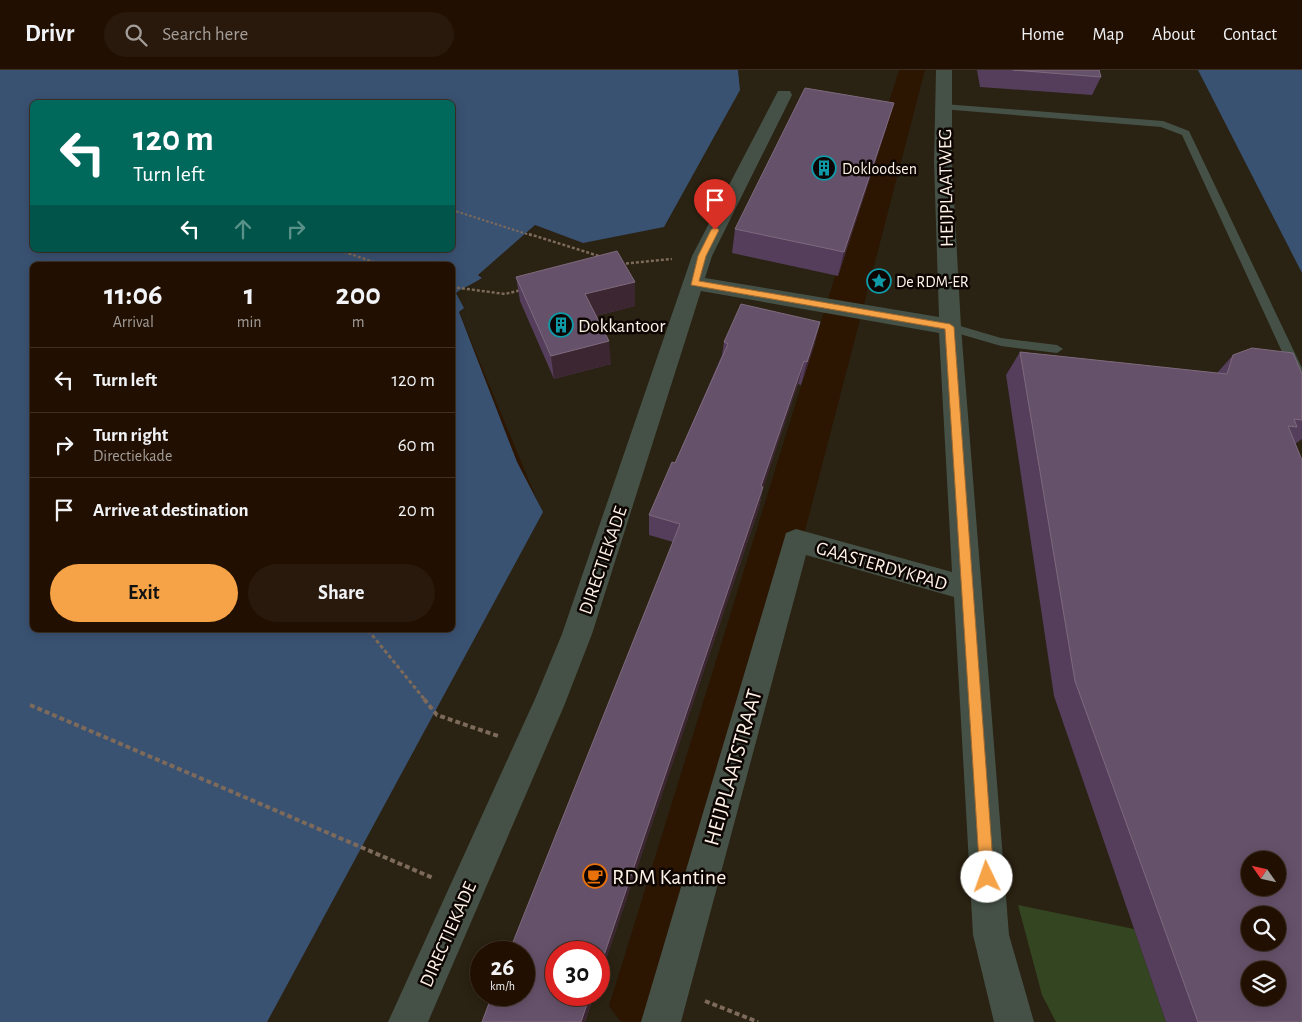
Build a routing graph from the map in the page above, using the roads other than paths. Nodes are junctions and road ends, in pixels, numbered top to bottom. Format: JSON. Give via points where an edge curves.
{"nodes":[{"id":1,"x":944,"y":70,"type":"edge"},
{"id":2,"x":784,"y":95,"type":"dead end"},
{"id":3,"x":944,"y":107,"type":"junction"},
{"id":4,"x":694,"y":283,"type":"junction"},
{"id":5,"x":950,"y":327,"type":"junction"},
{"id":6,"x":1057,"y":349,"type":"dead end"},
{"id":7,"x":1302,"y":382,"type":"edge"},
{"id":8,"x":796,"y":541,"type":"joint"},
{"id":9,"x":968,"y":589,"type":"junction"},
{"id":10,"x":408,"y":1022,"type":"edge"},
{"id":11,"x":661,"y":1022,"type":"edge"},
{"id":12,"x":1014,"y":1022,"type":"edge"}],
"edges":[{"from":1,"to":3,"type":"street","name":"HEIJPLAATWEG"},
{"from":2,"to":4,"type":"street","name":"DIRECTIEKADE","via":[[702,256]]},
{"from":3,"to":5,"type":"street","name":"HEIJPLAATWEG"},
{"from":3,"to":7,"type":"lane","via":[[1163,124],[1186,133]]},
{"from":4,"to":5,"type":"street"},
{"from":4,"to":10,"type":"street","name":"DIRECTIEKADE","via":[[577,634]]},
{"from":5,"to":6,"type":"lane","via":[[1001,342]]},
{"from":5,"to":9,"type":"street","name":"HEIJPLAATWEG"},
{"from":8,"to":9,"type":"street","name":"GAASTERDYKPAD"},
{"from":8,"to":11,"type":"street","name":"HEIJPLAATSTRAAT"},
{"from":9,"to":12,"type":"street","name":"HEIJPLAATWEG","via":[[991,935]]}]}
